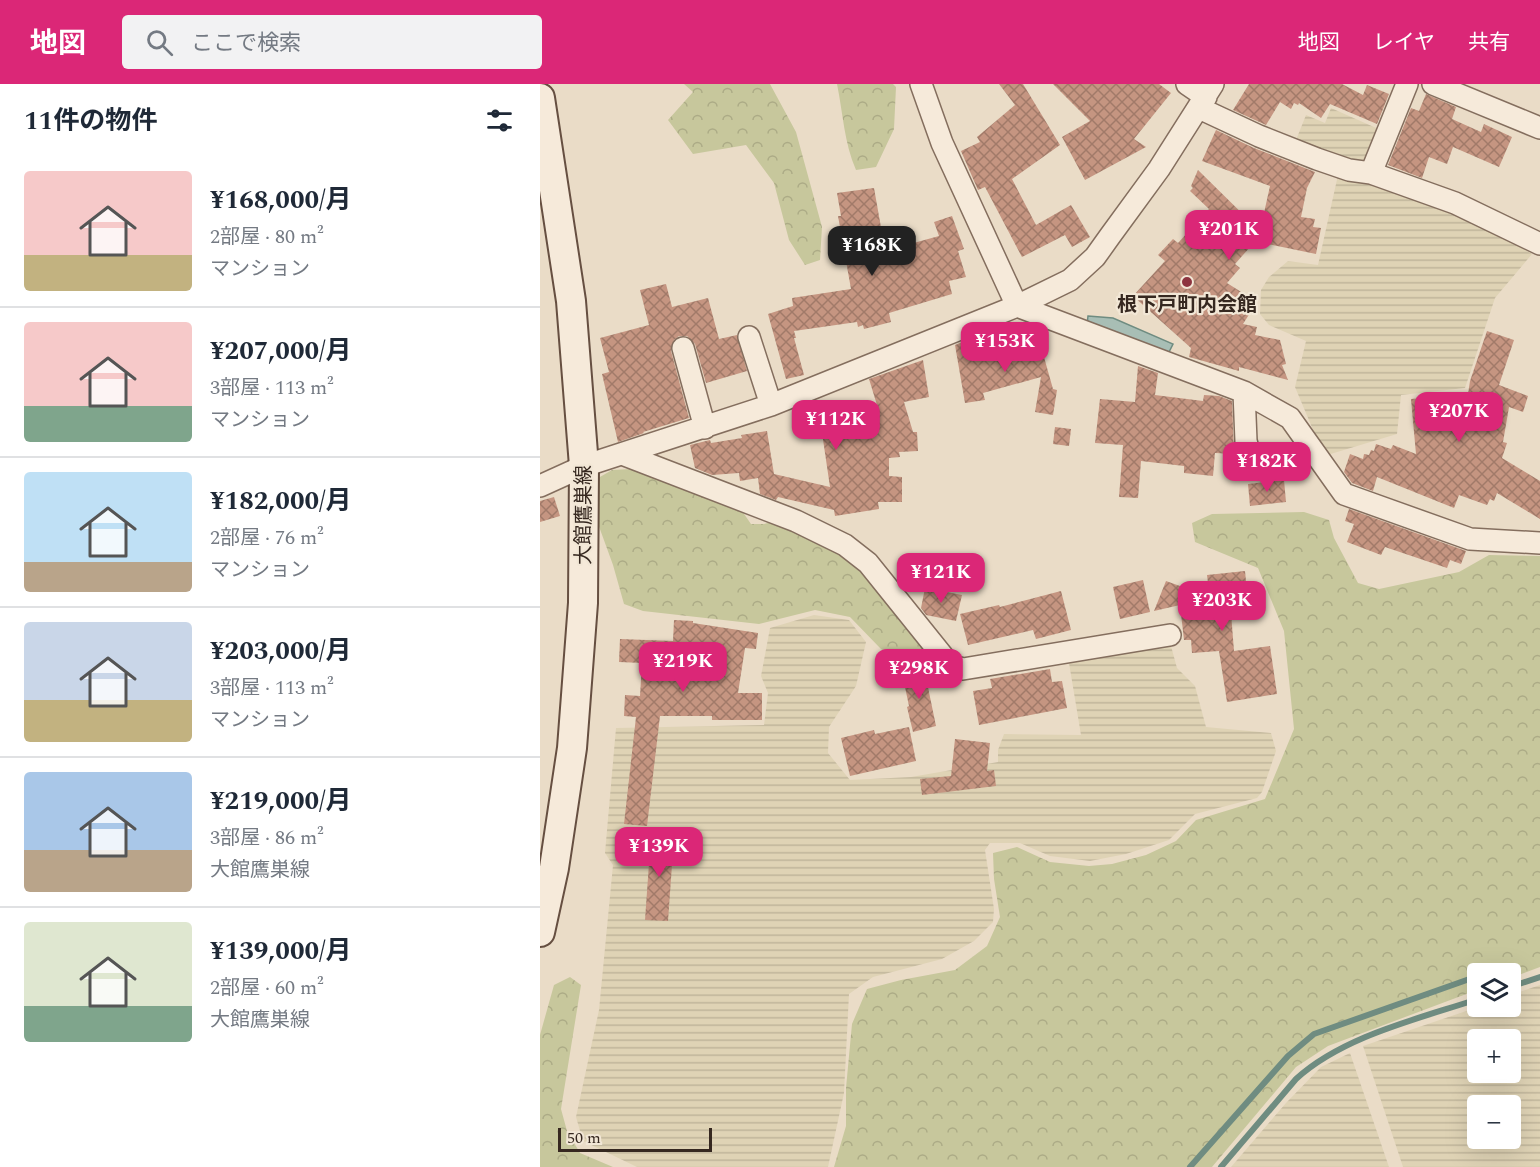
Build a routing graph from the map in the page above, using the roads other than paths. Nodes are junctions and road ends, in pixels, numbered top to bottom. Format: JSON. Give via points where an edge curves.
{"nodes":[{"id":1,"x":921,"y":84,"type":"edge"},
{"id":2,"x":1187,"y":84,"type":"edge"},
{"id":3,"x":1407,"y":84,"type":"edge"},
{"id":4,"x":1433,"y":84,"type":"edge"},
{"id":5,"x":1206,"y":96,"type":"edge"},
{"id":6,"x":540,"y":98,"type":"edge"},
{"id":7,"x":1540,"y":128,"type":"edge"},
{"id":8,"x":1371,"y":173,"type":"junction"},
{"id":9,"x":1540,"y":244,"type":"edge"},
{"id":10,"x":1017,"y":306,"type":"junction"},
{"id":11,"x":749,"y":337,"type":"dead end"},
{"id":12,"x":683,"y":348,"type":"dead end"},
{"id":13,"x":1244,"y":392,"type":"junction"},
{"id":14,"x":771,"y":405,"type":"junction"},
{"id":15,"x":705,"y":428,"type":"junction"},
{"id":16,"x":621,"y":454,"type":"junction"},
{"id":17,"x":1252,"y":464,"type":"dead end"},
{"id":18,"x":584,"y":466,"type":"junction"},
{"id":19,"x":540,"y":486,"type":"edge"},
{"id":20,"x":1540,"y":543,"type":"edge"},
{"id":21,"x":1170,"y":635,"type":"dead end"},
{"id":22,"x":540,"y":932,"type":"edge"}],
"edges":[{"from":1,"to":10,"type":"street","via":[[942,143]]},
{"from":2,"to":5,"type":"street"},
{"from":3,"to":8,"type":"street"},
{"from":4,"to":7,"type":"street"},
{"from":5,"to":8,"type":"street","via":[[1259,136],[1349,170]]},
{"from":5,"to":10,"type":"street","via":[[1095,257],[1070,280]]},
{"from":6,"to":18,"type":"main road","name":"大館鷹巣線","via":[[571,301]]},
{"from":8,"to":9,"type":"street","via":[[1455,203]]},
{"from":10,"to":13,"type":"street"},
{"from":10,"to":14,"type":"street"},
{"from":11,"to":14,"type":"street"},
{"from":12,"to":15,"type":"street"},
{"from":13,"to":17,"type":"street","via":[[1246,441]]},
{"from":13,"to":20,"type":"street","via":[[1290,418],[1344,494],[1470,539]]},
{"from":14,"to":15,"type":"street"},
{"from":15,"to":16,"type":"street"},
{"from":16,"to":18,"type":"street"},
{"from":16,"to":21,"type":"street","via":[[796,521],[845,545],[868,563],[950,665],[963,669]]},
{"from":18,"to":19,"type":"street"},
{"from":18,"to":22,"type":"main road","name":"大館鷹巣線","via":[[583,603],[572,748]]}]}
